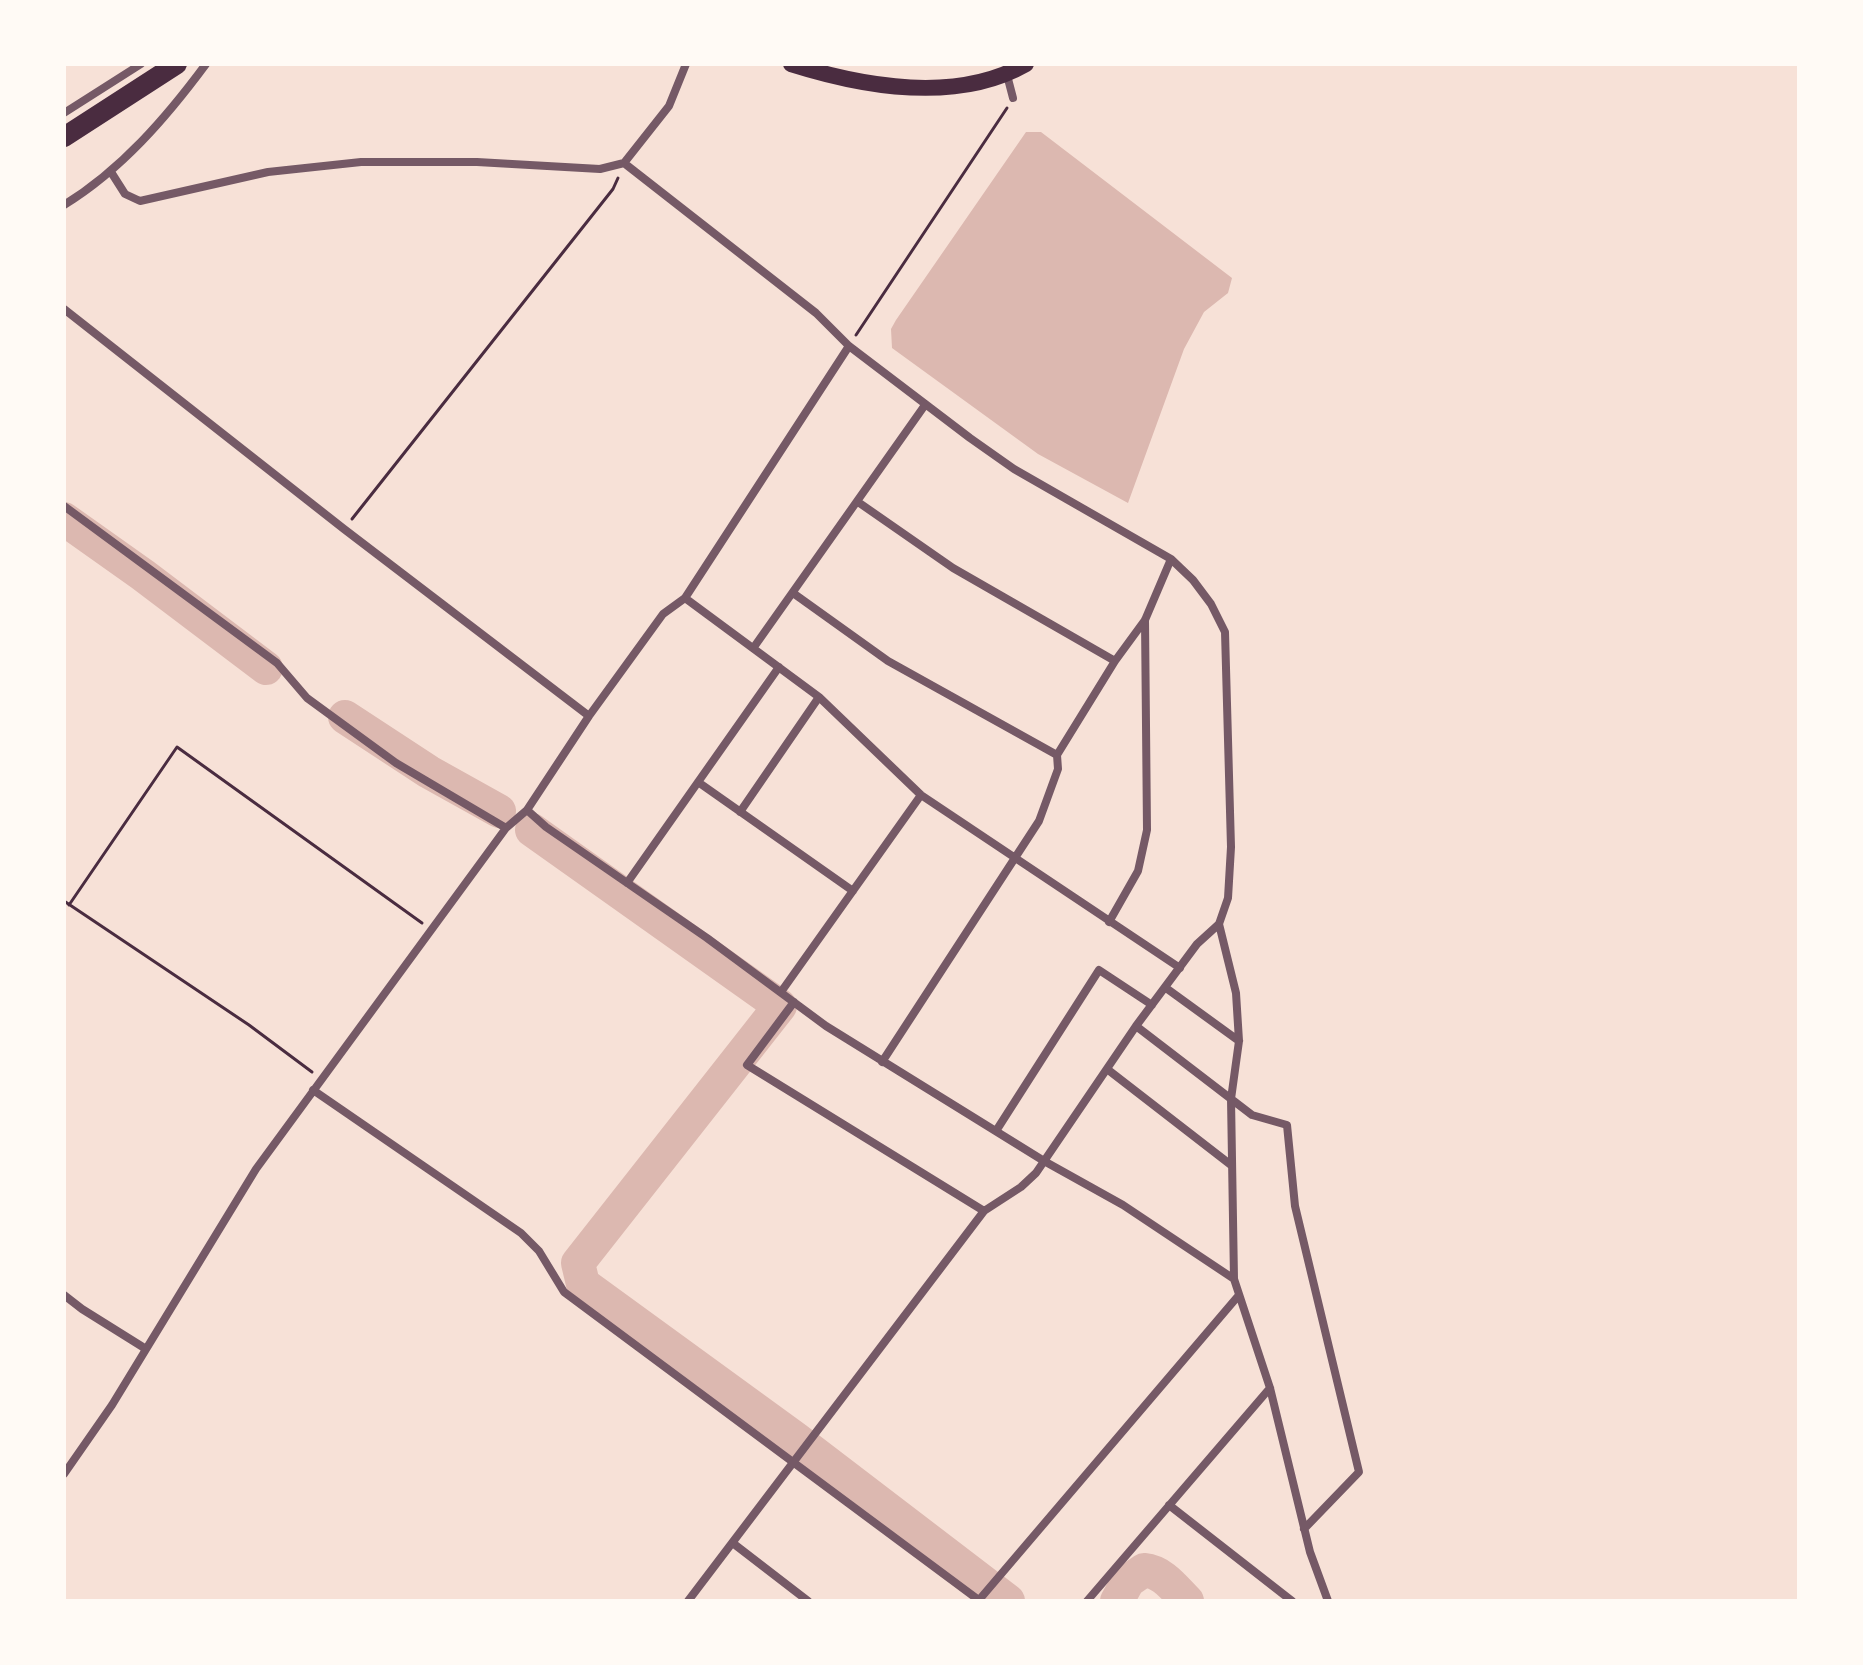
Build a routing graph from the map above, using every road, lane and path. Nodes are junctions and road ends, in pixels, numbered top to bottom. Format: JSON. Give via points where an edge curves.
{"nodes":[{"id":1,"x":141,"y":64,"type":"edge"},
{"id":2,"x":177,"y":64,"type":"edge"},
{"id":3,"x":206,"y":64,"type":"edge"},
{"id":4,"x":686,"y":64,"type":"edge"},
{"id":5,"x":791,"y":64,"type":"edge"},
{"id":6,"x":1026,"y":64,"type":"edge"},
{"id":7,"x":1007,"y":75,"type":"junction"},
{"id":8,"x":1013,"y":98,"type":"joint"},
{"id":9,"x":64,"y":113,"type":"edge"},
{"id":10,"x":64,"y":137,"type":"edge"},
{"id":11,"x":624,"y":163,"type":"junction"},
{"id":12,"x":111,"y":172,"type":"junction"},
{"id":13,"x":64,"y":205,"type":"edge"},
{"id":14,"x":64,"y":309,"type":"edge"},
{"id":15,"x":849,"y":346,"type":"junction"},
{"id":16,"x":925,"y":405,"type":"junction"},
{"id":17,"x":858,"y":502,"type":"junction"},
{"id":18,"x":64,"y":506,"type":"edge"},
{"id":19,"x":344,"y":529,"type":"junction"},
{"id":20,"x":1171,"y":559,"type":"junction"},
{"id":21,"x":793,"y":593,"type":"junction"},
{"id":22,"x":685,"y":598,"type":"junction"},
{"id":23,"x":1145,"y":620,"type":"junction"},
{"id":24,"x":754,"y":647,"type":"junction"},
{"id":25,"x":1115,"y":661,"type":"junction"},
{"id":26,"x":779,"y":667,"type":"junction"},
{"id":27,"x":819,"y":697,"type":"junction"},
{"id":28,"x":589,"y":716,"type":"junction"},
{"id":29,"x":1057,"y":755,"type":"junction"},
{"id":30,"x":698,"y":782,"type":"junction"},
{"id":31,"x":921,"y":795,"type":"junction"},
{"id":32,"x":740,"y":812,"type":"junction"},
{"id":33,"x":524,"y":813,"type":"junction"},
{"id":34,"x":509,"y":825,"type":"junction"},
{"id":35,"x":1015,"y":859,"type":"junction"},
{"id":36,"x":627,"y":883,"type":"junction"},
{"id":37,"x":853,"y":891,"type":"junction"},
{"id":38,"x":64,"y":901,"type":"edge"},
{"id":39,"x":69,"y":905,"type":"junction"},
{"id":40,"x":1109,"y":922,"type":"junction"},
{"id":41,"x":1219,"y":924,"type":"junction"},
{"id":42,"x":432,"y":930,"type":"junction"},
{"id":43,"x":1180,"y":968,"type":"junction"},
{"id":44,"x":1166,"y":988,"type":"junction"},
{"id":45,"x":781,"y":992,"type":"junction"},
{"id":46,"x":794,"y":1002,"type":"junction"},
{"id":47,"x":1152,"y":1005,"type":"junction"},
{"id":48,"x":1136,"y":1026,"type":"junction"},
{"id":49,"x":1239,"y":1041,"type":"junction"},
{"id":50,"x":882,"y":1062,"type":"junction"},
{"id":51,"x":1107,"y":1069,"type":"junction"},
{"id":52,"x":322,"y":1079,"type":"junction"},
{"id":53,"x":313,"y":1090,"type":"junction"},
{"id":54,"x":1231,"y":1099,"type":"junction"},
{"id":55,"x":996,"y":1131,"type":"junction"},
{"id":56,"x":1044,"y":1161,"type":"junction"},
{"id":57,"x":1231,"y":1165,"type":"junction"},
{"id":58,"x":984,"y":1211,"type":"junction"},
{"id":59,"x":1234,"y":1279,"type":"junction"},
{"id":60,"x":64,"y":1295,"type":"edge"},
{"id":61,"x":1239,"y":1295,"type":"junction"},
{"id":62,"x":146,"y":1349,"type":"junction"},
{"id":63,"x":1270,"y":1388,"type":"junction"},
{"id":64,"x":796,"y":1457,"type":"junction"},
{"id":65,"x":64,"y":1474,"type":"edge"},
{"id":66,"x":1169,"y":1505,"type":"junction"},
{"id":67,"x":1304,"y":1529,"type":"junction"},
{"id":68,"x":734,"y":1544,"type":"junction"},
{"id":69,"x":688,"y":1601,"type":"edge"},
{"id":70,"x":808,"y":1601,"type":"edge"},
{"id":71,"x":979,"y":1601,"type":"edge"},
{"id":72,"x":1087,"y":1601,"type":"edge"},
{"id":73,"x":1292,"y":1601,"type":"edge"},
{"id":74,"x":1328,"y":1601,"type":"edge"}],
"edges":[{"from":1,"to":9,"type":"street"},
{"from":2,"to":10,"type":"highway"},
{"from":3,"to":12,"type":"street"},
{"from":4,"to":11,"type":"street","via":[[669,106]]},
{"from":5,"to":7,"type":"main road","via":[[887,86],[937,87]]},
{"from":6,"to":7,"type":"main road"},
{"from":7,"to":8,"type":"street"},
{"from":8,"to":15,"type":"path"},
{"from":11,"to":12,"type":"street","via":[[600,169],[361,162],[268,172],[140,201],[125,194]]},
{"from":11,"to":15,"type":"street","via":[[816,313]]},
{"from":11,"to":19,"type":"path","via":[[613,189]]},
{"from":12,"to":13,"type":"street"},
{"from":14,"to":19,"type":"street"},
{"from":15,"to":16,"type":"street"},
{"from":15,"to":22,"type":"street"},
{"from":16,"to":17,"type":"street"},
{"from":16,"to":20,"type":"street","via":[[1014,469]]},
{"from":17,"to":21,"type":"street"},
{"from":17,"to":25,"type":"street","via":[[953,568]]},
{"from":18,"to":34,"type":"street","via":[[277,663],[307,698],[396,763]]},
{"from":19,"to":28,"type":"street"},
{"from":20,"to":23,"type":"street"},
{"from":20,"to":41,"type":"street","via":[[1211,604],[1225,632],[1231,847],[1228,898]]},
{"from":21,"to":24,"type":"street"},
{"from":21,"to":29,"type":"street","via":[[888,661]]},
{"from":22,"to":24,"type":"street"},
{"from":22,"to":28,"type":"street","via":[[663,614]]},
{"from":23,"to":25,"type":"street"},
{"from":23,"to":40,"type":"street","via":[[1147,830],[1138,871]]},
{"from":24,"to":26,"type":"street"},
{"from":25,"to":29,"type":"street"},
{"from":26,"to":27,"type":"street"},
{"from":26,"to":30,"type":"street"},
{"from":27,"to":31,"type":"street"},
{"from":27,"to":32,"type":"street"},
{"from":28,"to":33,"type":"street"},
{"from":29,"to":35,"type":"street","via":[[1058,769],[1039,821]]},
{"from":30,"to":32,"type":"street"},
{"from":30,"to":36,"type":"street"},
{"from":31,"to":35,"type":"street"},
{"from":31,"to":37,"type":"street"},
{"from":32,"to":37,"type":"street"},
{"from":33,"to":34,"type":"street"},
{"from":33,"to":36,"type":"street"},
{"from":34,"to":42,"type":"street"},
{"from":35,"to":40,"type":"street"},
{"from":35,"to":50,"type":"street"},
{"from":36,"to":45,"type":"street"},
{"from":37,"to":45,"type":"street"},
{"from":38,"to":39,"type":"path"},
{"from":39,"to":42,"type":"path","via":[[177,747]]},
{"from":39,"to":52,"type":"path"},
{"from":40,"to":43,"type":"street"},
{"from":41,"to":43,"type":"street"},
{"from":41,"to":49,"type":"street","via":[[1236,993]]},
{"from":42,"to":52,"type":"street"},
{"from":43,"to":44,"type":"street"},
{"from":44,"to":47,"type":"street"},
{"from":44,"to":49,"type":"street"},
{"from":45,"to":46,"type":"street"},
{"from":46,"to":50,"type":"street"},
{"from":46,"to":58,"type":"street","via":[[747,1065]]},
{"from":47,"to":48,"type":"street"},
{"from":47,"to":55,"type":"street","via":[[1099,970]]},
{"from":48,"to":51,"type":"street"},
{"from":48,"to":54,"type":"street"},
{"from":49,"to":54,"type":"street"},
{"from":50,"to":55,"type":"street"},
{"from":51,"to":56,"type":"street"},
{"from":51,"to":57,"type":"street"},
{"from":52,"to":53,"type":"street"},
{"from":53,"to":62,"type":"street","via":[[256,1169]]},
{"from":53,"to":64,"type":"street","via":[[521,1233],[564,1292]]},
{"from":54,"to":57,"type":"street"},
{"from":54,"to":67,"type":"street","via":[[1252,1115],[1287,1125],[1295,1206],[1359,1472]]},
{"from":55,"to":56,"type":"street"},
{"from":56,"to":58,"type":"street","via":[[1021,1187]]},
{"from":56,"to":59,"type":"street","via":[[1123,1205]]},
{"from":57,"to":59,"type":"street"},
{"from":58,"to":64,"type":"street"},
{"from":59,"to":61,"type":"street"},
{"from":60,"to":62,"type":"street"},
{"from":61,"to":63,"type":"street"},
{"from":61,"to":71,"type":"street"},
{"from":62,"to":65,"type":"street"},
{"from":63,"to":66,"type":"street"},
{"from":63,"to":67,"type":"street"},
{"from":64,"to":68,"type":"street"},
{"from":64,"to":71,"type":"street"},
{"from":66,"to":72,"type":"street"},
{"from":66,"to":73,"type":"street"},
{"from":67,"to":74,"type":"street"},
{"from":68,"to":69,"type":"street"},
{"from":68,"to":70,"type":"street"}]}
